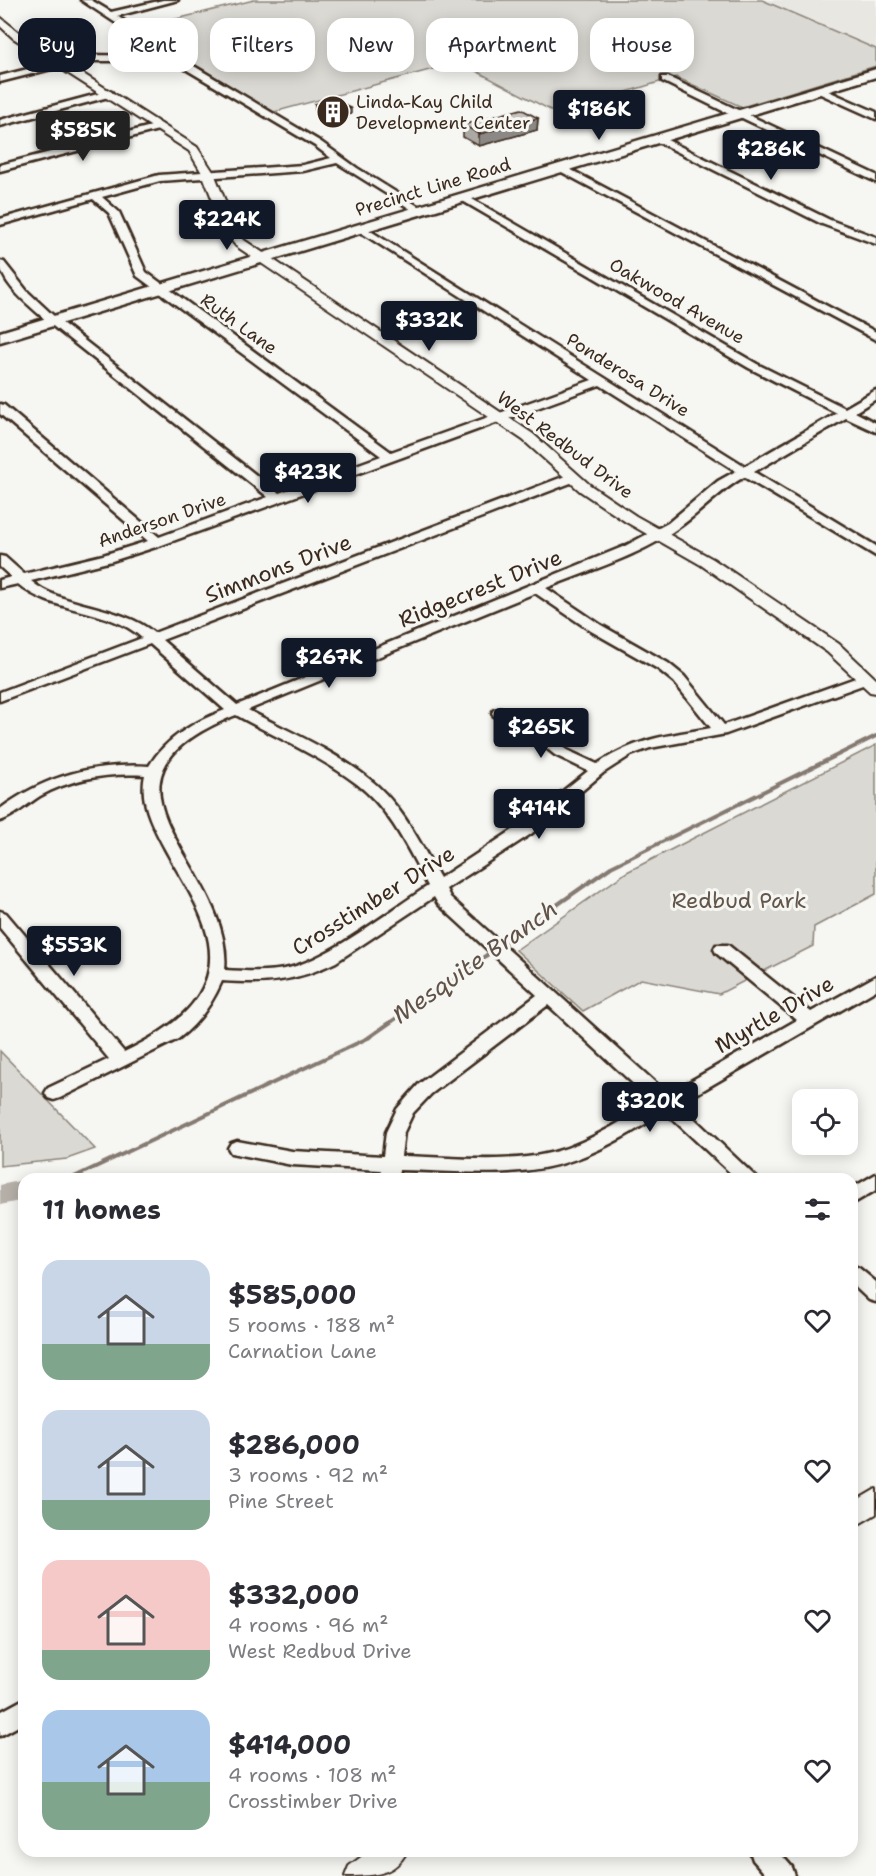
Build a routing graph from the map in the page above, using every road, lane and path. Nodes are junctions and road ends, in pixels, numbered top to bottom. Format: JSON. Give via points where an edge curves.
{"nodes":[{"id":1,"x":85,"y":0,"type":"edge"},
{"id":2,"x":174,"y":0,"type":"edge"},
{"id":3,"x":110,"y":15,"type":"junction"},
{"id":4,"x":114,"y":18,"type":"edge"},
{"id":5,"x":0,"y":20,"type":"edge"},
{"id":6,"x":18,"y":37,"type":"edge"},
{"id":7,"x":26,"y":72,"type":"edge"},
{"id":8,"x":74,"y":72,"type":"edge"},
{"id":9,"x":197,"y":72,"type":"edge"},
{"id":10,"x":876,"y":73,"type":"edge"},
{"id":11,"x":0,"y":79,"type":"edge"},
{"id":12,"x":819,"y":90,"type":"junction"},
{"id":13,"x":109,"y":94,"type":"junction"},
{"id":14,"x":741,"y":114,"type":"junction"},
{"id":15,"x":876,"y":116,"type":"edge"},
{"id":16,"x":0,"y":123,"type":"edge"},
{"id":17,"x":159,"y":127,"type":"junction"},
{"id":18,"x":659,"y":139,"type":"junction"},
{"id":19,"x":339,"y":159,"type":"junction"},
{"id":20,"x":0,"y":168,"type":"edge"},
{"id":21,"x":562,"y":168,"type":"junction"},
{"id":22,"x":208,"y":173,"type":"junction"},
{"id":23,"x":876,"y":179,"type":"edge"},
{"id":24,"x":95,"y":196,"type":"junction"},
{"id":25,"x":465,"y":198,"type":"junction"},
{"id":26,"x":421,"y":211,"type":"junction"},
{"id":27,"x":0,"y":222,"type":"edge"},
{"id":28,"x":361,"y":228,"type":"junction"},
{"id":29,"x":876,"y":242,"type":"edge"},
{"id":30,"x":260,"y":258,"type":"junction"},
{"id":31,"x":0,"y":264,"type":"edge"},
{"id":32,"x":159,"y":288,"type":"junction"},
{"id":33,"x":53,"y":321,"type":"junction"},
{"id":34,"x":0,"y":337,"type":"edge"},
{"id":35,"x":876,"y":338,"type":"edge"},
{"id":36,"x":602,"y":380,"type":"junction"},
{"id":37,"x":876,"y":394,"type":"edge"},
{"id":38,"x":0,"y":408,"type":"edge"},
{"id":39,"x":844,"y":413,"type":"junction"},
{"id":40,"x":499,"y":418,"type":"junction"},
{"id":41,"x":876,"y":428,"type":"edge"},
{"id":42,"x":391,"y":458,"type":"junction"},
{"id":43,"x":743,"y":470,"type":"junction"},
{"id":44,"x":572,"y":478,"type":"junction"},
{"id":45,"x":278,"y":499,"type":"junction"},
{"id":46,"x":660,"y":534,"type":"junction"},
{"id":47,"x":157,"y":542,"type":"junction"},
{"id":48,"x":876,"y":552,"type":"edge"},
{"id":49,"x":0,"y":560,"type":"edge"},
{"id":50,"x":20,"y":579,"type":"junction"},
{"id":51,"x":0,"y":584,"type":"edge"},
{"id":52,"x":536,"y":587,"type":"junction"},
{"id":53,"x":153,"y":638,"type":"junction"},
{"id":54,"x":871,"y":684,"type":"edge"},
{"id":55,"x":0,"y":697,"type":"edge"},
{"id":56,"x":234,"y":711,"type":"junction"},
{"id":57,"x":499,"y":713,"type":"dead end"},
{"id":58,"x":721,"y":731,"type":"junction"},
{"id":59,"x":598,"y":770,"type":"junction"},
{"id":60,"x":153,"y":771,"type":"junction"},
{"id":61,"x":0,"y":816,"type":"edge"},
{"id":62,"x":436,"y":888,"type":"junction"},
{"id":63,"x":0,"y":916,"type":"edge"},
{"id":64,"x":722,"y":949,"type":"dead end"},
{"id":65,"x":216,"y":975,"type":"junction"},
{"id":66,"x":876,"y":982,"type":"edge"},
{"id":67,"x":549,"y":995,"type":"junction"},
{"id":68,"x":809,"y":1020,"type":"junction"},
{"id":69,"x":121,"y":1061,"type":"junction"},
{"id":70,"x":54,"y":1093,"type":"dead end"},
{"id":71,"x":666,"y":1104,"type":"junction"},
{"id":72,"x":237,"y":1148,"type":"dead end"},
{"id":73,"x":389,"y":1171,"type":"edge"},
{"id":74,"x":742,"y":1173,"type":"edge"},
{"id":75,"x":876,"y":1181,"type":"edge"},
{"id":76,"x":858,"y":1193,"type":"edge"},
{"id":77,"x":858,"y":1278,"type":"edge"},
{"id":78,"x":876,"y":1294,"type":"edge"},
{"id":79,"x":876,"y":1500,"type":"edge"},
{"id":80,"x":858,"y":1513,"type":"edge"},
{"id":81,"x":18,"y":1714,"type":"edge"},
{"id":82,"x":0,"y":1725,"type":"edge"},
{"id":83,"x":385,"y":1857,"type":"edge"},
{"id":84,"x":767,"y":1857,"type":"edge"},
{"id":85,"x":359,"y":1876,"type":"edge"},
{"id":86,"x":783,"y":1876,"type":"edge"}],
"edges":[{"from":1,"to":3,"type":"street"},
{"from":2,"to":3,"type":"street"},
{"from":3,"to":4,"type":"street"},
{"from":5,"to":6,"type":"street","name":"West Redbud Drive"},
{"from":7,"to":11,"type":"street"},
{"from":8,"to":13,"type":"street","name":"West Redbud Drive"},
{"from":9,"to":19,"type":"street"},
{"from":10,"to":12,"type":"main road","name":"Precinct Line Road"},
{"from":12,"to":14,"type":"main road","name":"Precinct Line Road"},
{"from":12,"to":15,"type":"street"},
{"from":13,"to":16,"type":"street"},
{"from":13,"to":17,"type":"street","name":"West Redbud Drive"},
{"from":14,"to":14,"type":"street","via":[[739,108],[680,80],[664,80]]},
{"from":14,"to":18,"type":"main road","name":"Precinct Line Road"},
{"from":14,"to":23,"type":"street"},
{"from":17,"to":20,"type":"street"},
{"from":17,"to":22,"type":"street","name":"West Redbud Drive","via":[[193,149]]},
{"from":18,"to":21,"type":"main road","name":"Precinct Line Road"},
{"from":18,"to":29,"type":"street","via":[[795,208]]},
{"from":19,"to":22,"type":"street","via":[[303,168]]},
{"from":19,"to":26,"type":"street"},
{"from":21,"to":25,"type":"main road","name":"Precinct Line Road"},
{"from":21,"to":35,"type":"street"},
{"from":22,"to":24,"type":"street","via":[[159,178]]},
{"from":22,"to":30,"type":"street","name":"West Redbud Drive","via":[[232,234]]},
{"from":24,"to":27,"type":"street"},
{"from":24,"to":32,"type":"street","name":"Ruth Lane","via":[[114,212],[141,274]]},
{"from":25,"to":26,"type":"main road","name":"Precinct Line Road"},
{"from":25,"to":39,"type":"street","name":"Oakwood Avenue","via":[[753,366]]},
{"from":26,"to":28,"type":"main road","name":"Precinct Line Road"},
{"from":28,"to":30,"type":"main road","name":"Precinct Line Road"},
{"from":28,"to":36,"type":"street","name":"Ponderosa Drive"},
{"from":30,"to":32,"type":"main road","name":"Precinct Line Road"},
{"from":30,"to":40,"type":"street","name":"West Redbud Drive"},
{"from":31,"to":33,"type":"street"},
{"from":32,"to":33,"type":"main road","name":"Precinct Line Road"},
{"from":32,"to":42,"type":"street","name":"Ruth Lane"},
{"from":33,"to":34,"type":"main road","name":"Precinct Line Road"},
{"from":33,"to":45,"type":"street"},
{"from":36,"to":40,"type":"street","name":"Anderson Drive"},
{"from":36,"to":43,"type":"street","name":"Ponderosa Drive"},
{"from":37,"to":39,"type":"street","name":"Ridgecrest Drive"},
{"from":38,"to":47,"type":"street"},
{"from":39,"to":41,"type":"street","name":"Oakwood Avenue"},
{"from":39,"to":43,"type":"street","name":"Ridgecrest Drive","via":[[797,443]]},
{"from":40,"to":42,"type":"street","name":"Anderson Drive"},
{"from":40,"to":44,"type":"street","name":"West Redbud Drive","via":[[548,453]]},
{"from":42,"to":45,"type":"street","name":"Anderson Drive"},
{"from":43,"to":46,"type":"street","name":"Ridgecrest Drive"},
{"from":43,"to":48,"type":"street","name":"Ponderosa Drive"},
{"from":44,"to":46,"type":"street","name":"West Redbud Drive"},
{"from":44,"to":53,"type":"street","name":"Simmons Drive"},
{"from":45,"to":47,"type":"street","name":"Anderson Drive"},
{"from":46,"to":52,"type":"street","name":"Ridgecrest Drive"},
{"from":46,"to":54,"type":"street","name":"West Redbud Drive","via":[[707,561],[833,648]]},
{"from":47,"to":50,"type":"street","name":"Anderson Drive"},
{"from":49,"to":50,"type":"street"},
{"from":50,"to":51,"type":"street","name":"Anderson Drive"},
{"from":50,"to":53,"type":"street","via":[[41,593],[127,622]]},
{"from":52,"to":56,"type":"street","name":"Ridgecrest Drive"},
{"from":52,"to":58,"type":"street","via":[[596,628],[663,666]]},
{"from":53,"to":55,"type":"street","name":"Simmons Drive"},
{"from":53,"to":56,"type":"street"},
{"from":54,"to":58,"type":"street","name":"Crosstimber Drive","via":[[798,702]]},
{"from":56,"to":60,"type":"street","name":"Ridgecrest Drive","via":[[190,731]]},
{"from":56,"to":62,"type":"street","via":[[315,750],[363,782],[405,830]]},
{"from":57,"to":59,"type":"street","via":[[520,720],[560,752]]},
{"from":58,"to":59,"type":"street","name":"Crosstimber Drive","via":[[647,744]]},
{"from":59,"to":62,"type":"street","name":"Crosstimber Drive","via":[[525,830]]},
{"from":60,"to":61,"type":"street","via":[[98,770],[71,777],[30,795]]},
{"from":60,"to":65,"type":"street","via":[[151,800],[157,820],[216,933],[220,953]]},
{"from":62,"to":65,"type":"street","name":"Crosstimber Drive","via":[[309,969],[273,979]]},
{"from":62,"to":67,"type":"street","via":[[444,900]]},
{"from":63,"to":69,"type":"street"},
{"from":64,"to":68,"type":"street"},
{"from":65,"to":69,"type":"street","via":[[200,1009],[182,1027],[164,1041]]},
{"from":66,"to":68,"type":"street","name":"Myrtle Drive"},
{"from":67,"to":71,"type":"street"},
{"from":67,"to":73,"type":"street","via":[[425,1089],[405,1109],[395,1132]]},
{"from":68,"to":71,"type":"street","name":"Myrtle Drive"},
{"from":69,"to":70,"type":"street"},
{"from":71,"to":73,"type":"street","name":"Myrtle Drive","via":[[597,1143],[552,1159],[513,1165]]},
{"from":71,"to":74,"type":"street"},
{"from":72,"to":73,"type":"street","name":"Myrtle Drive"},
{"from":75,"to":76,"type":"street"},
{"from":77,"to":78,"type":"street"},
{"from":79,"to":80,"type":"street"},
{"from":81,"to":82,"type":"street"},
{"from":83,"to":85,"type":"street"},
{"from":84,"to":86,"type":"street"}]}
